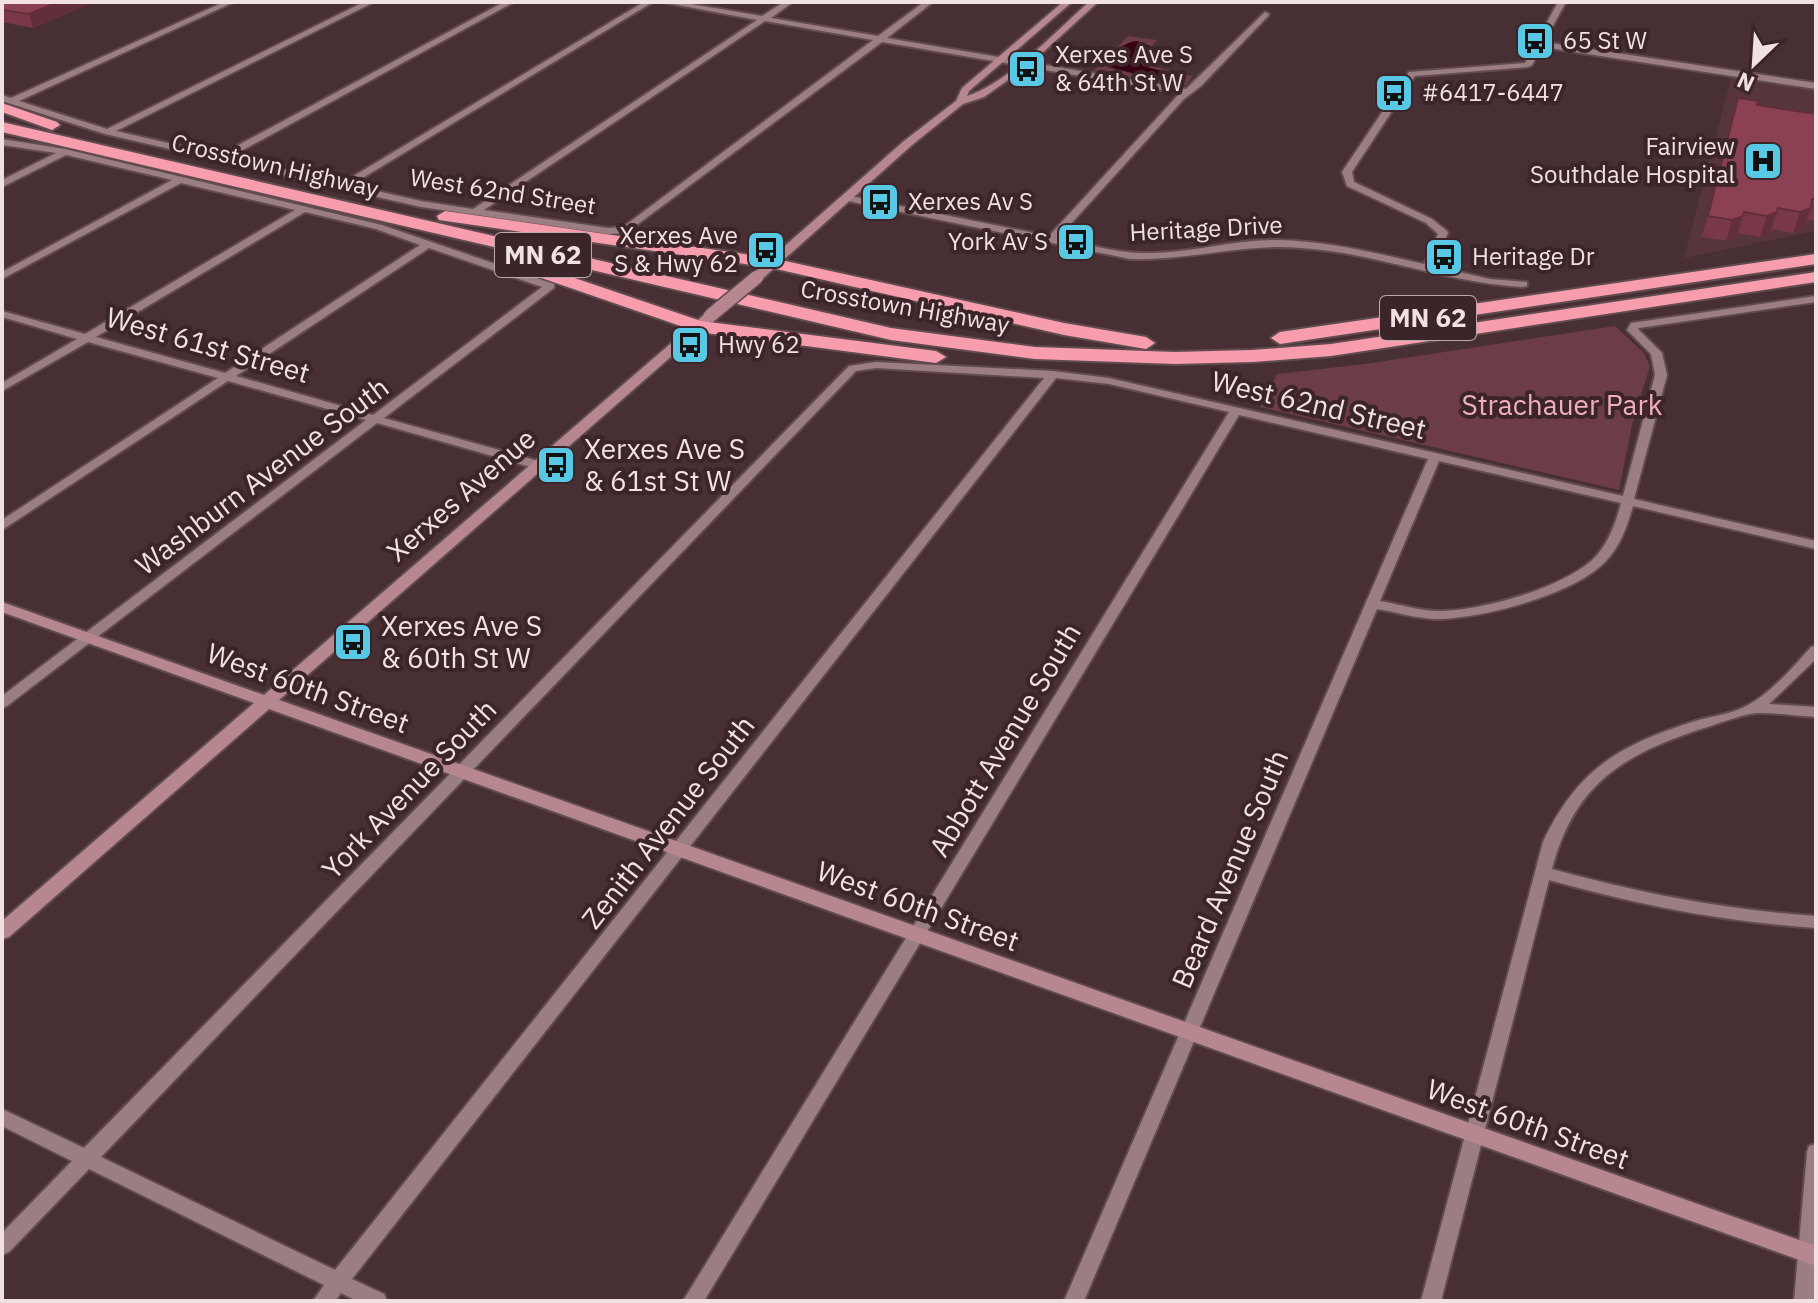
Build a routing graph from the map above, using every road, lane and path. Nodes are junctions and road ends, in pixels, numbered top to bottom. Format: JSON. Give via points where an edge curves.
{"nodes":[{"id":1,"x":230,"y":2,"type":"edge"},
{"id":2,"x":370,"y":2,"type":"edge"},
{"id":3,"x":510,"y":2,"type":"edge"},
{"id":4,"x":649,"y":2,"type":"edge"},
{"id":5,"x":666,"y":2,"type":"edge"},
{"id":6,"x":789,"y":2,"type":"edge"},
{"id":7,"x":929,"y":2,"type":"edge"},
{"id":8,"x":1068,"y":2,"type":"edge"},
{"id":9,"x":1094,"y":2,"type":"edge"},
{"id":10,"x":1562,"y":2,"type":"edge"},
{"id":11,"x":1265,"y":14,"type":"dead end"},
{"id":12,"x":764,"y":19,"type":"junction"},
{"id":13,"x":880,"y":39,"type":"junction"},
{"id":14,"x":1540,"y":44,"type":"junction"},
{"id":15,"x":1002,"y":60,"type":"junction"},
{"id":16,"x":1025,"y":64,"type":"junction"},
{"id":17,"x":1816,"y":86,"type":"edge"},
{"id":18,"x":1188,"y":92,"type":"junction"},
{"id":19,"x":5,"y":102,"type":"edge"},
{"id":20,"x":960,"y":102,"type":"junction"},
{"id":21,"x":2,"y":118,"type":"edge"},
{"id":22,"x":2,"y":127,"type":"edge"},
{"id":23,"x":2,"y":134,"type":"edge"},
{"id":24,"x":2,"y":142,"type":"edge"},
{"id":25,"x":110,"y":143,"type":"junction"},
{"id":26,"x":65,"y":152,"type":"junction"},
{"id":27,"x":222,"y":158,"type":"junction"},
{"id":28,"x":179,"y":180,"type":"junction"},
{"id":29,"x":2,"y":184,"type":"edge"},
{"id":30,"x":343,"y":186,"type":"junction"},
{"id":31,"x":846,"y":198,"type":"junction"},
{"id":32,"x":358,"y":206,"type":"junction"},
{"id":33,"x":303,"y":209,"type":"junction"},
{"id":34,"x":475,"y":212,"type":"junction"},
{"id":35,"x":1051,"y":240,"type":"junction"},
{"id":36,"x":428,"y":244,"type":"junction"},
{"id":37,"x":1816,"y":247,"type":"edge"},
{"id":38,"x":1816,"y":259,"type":"edge"},
{"id":39,"x":772,"y":263,"type":"junction"},
{"id":40,"x":1427,"y":269,"type":"junction"},
{"id":41,"x":1709,"y":275,"type":"junction"},
{"id":42,"x":2,"y":276,"type":"edge"},
{"id":43,"x":1816,"y":277,"type":"edge"},
{"id":44,"x":1816,"y":283,"type":"edge"},
{"id":45,"x":1523,"y":284,"type":"dead end"},
{"id":46,"x":1767,"y":284,"type":"junction"},
{"id":47,"x":1816,"y":299,"type":"edge"},
{"id":48,"x":2,"y":314,"type":"edge"},
{"id":49,"x":704,"y":321,"type":"junction"},
{"id":50,"x":86,"y":338,"type":"junction"},
{"id":51,"x":1146,"y":343,"type":"junction"},
{"id":52,"x":1219,"y":358,"type":"junction"},
{"id":53,"x":853,"y":368,"type":"joint"},
{"id":54,"x":1053,"y":374,"type":"junction"},
{"id":55,"x":225,"y":378,"type":"junction"},
{"id":56,"x":2,"y":388,"type":"edge"},
{"id":57,"x":1236,"y":410,"type":"junction"},
{"id":58,"x":377,"y":419,"type":"junction"},
{"id":59,"x":1435,"y":457,"type":"junction"},
{"id":60,"x":538,"y":465,"type":"junction"},
{"id":61,"x":1628,"y":501,"type":"junction"},
{"id":62,"x":2,"y":526,"type":"edge"},
{"id":63,"x":1816,"y":545,"type":"edge"},
{"id":64,"x":1372,"y":604,"type":"junction"},
{"id":65,"x":2,"y":607,"type":"edge"},
{"id":66,"x":87,"y":639,"type":"junction"},
{"id":67,"x":1816,"y":650,"type":"edge"},
{"id":68,"x":266,"y":702,"type":"junction"},
{"id":69,"x":2,"y":703,"type":"edge"},
{"id":70,"x":1755,"y":708,"type":"junction"},
{"id":71,"x":1816,"y":712,"type":"edge"},
{"id":72,"x":461,"y":772,"type":"junction"},
{"id":73,"x":679,"y":850,"type":"junction"},
{"id":74,"x":1543,"y":872,"type":"junction"},
{"id":75,"x":1816,"y":922,"type":"edge"},
{"id":76,"x":2,"y":932,"type":"edge"},
{"id":77,"x":917,"y":935,"type":"junction"},
{"id":78,"x":1188,"y":1033,"type":"junction"},
{"id":79,"x":2,"y":1117,"type":"edge"},
{"id":80,"x":1475,"y":1134,"type":"junction"},
{"id":81,"x":1816,"y":1152,"type":"edge"},
{"id":82,"x":87,"y":1159,"type":"junction"},
{"id":83,"x":2,"y":1246,"type":"edge"},
{"id":84,"x":1812,"y":1255,"type":"edge"},
{"id":85,"x":338,"y":1282,"type":"junction"},
{"id":86,"x":323,"y":1301,"type":"edge"},
{"id":87,"x":377,"y":1301,"type":"edge"},
{"id":88,"x":693,"y":1301,"type":"edge"},
{"id":89,"x":1074,"y":1301,"type":"edge"},
{"id":90,"x":1431,"y":1301,"type":"edge"},
{"id":91,"x":1804,"y":1301,"type":"edge"}],
"edges":[{"from":1,"to":19,"type":"street"},
{"from":2,"to":25,"type":"street"},
{"from":3,"to":27,"type":"street"},
{"from":4,"to":30,"type":"street"},
{"from":5,"to":12,"type":"street"},
{"from":6,"to":12,"type":"street"},
{"from":7,"to":13,"type":"street"},
{"from":8,"to":15,"type":"street","name":"Xerxes Avenue"},
{"from":9,"to":16,"type":"street","name":"Xerxes Avenue"},
{"from":10,"to":14,"type":"street"},
{"from":11,"to":18,"type":"street"},
{"from":12,"to":13,"type":"street"},
{"from":12,"to":34,"type":"street"},
{"from":13,"to":15,"type":"street"},
{"from":13,"to":34,"type":"street","name":"West 62nd Street","via":[[626,230]]},
{"from":14,"to":17,"type":"street"},
{"from":14,"to":40,"type":"street","via":[[1521,67],[1412,74],[1347,172],[1350,184],[1429,221],[1443,233]]},
{"from":15,"to":16,"type":"street"},
{"from":15,"to":20,"type":"street","name":"Xerxes Avenue","via":[[965,90]]},
{"from":16,"to":18,"type":"street"},
{"from":16,"to":20,"type":"street","name":"Xerxes Avenue","via":[[981,95]]},
{"from":18,"to":35,"type":"street"},
{"from":19,"to":25,"type":"highway"},
{"from":20,"to":31,"type":"street","name":"Xerxes Avenue"},
{"from":21,"to":25,"type":"highway","name":"Crosstown Highway","number":"MN 62"},
{"from":22,"to":25,"type":"highway","name":"Crosstown Highway","number":"MN 62"},
{"from":23,"to":25,"type":"highway"},
{"from":24,"to":26,"type":"street"},
{"from":25,"to":27,"type":"street","name":"West 62nd Street"},
{"from":25,"to":32,"type":"highway","name":"Crosstown Highway","number":"MN 62"},
{"from":26,"to":28,"type":"street"},
{"from":26,"to":29,"type":"street"},
{"from":27,"to":30,"type":"street","name":"West 62nd Street"},
{"from":28,"to":33,"type":"street"},
{"from":28,"to":42,"type":"street"},
{"from":30,"to":34,"type":"street","name":"West 62nd Street"},
{"from":31,"to":35,"type":"street","name":"Heritage Drive"},
{"from":31,"to":39,"type":"street","name":"Xerxes Avenue"},
{"from":32,"to":39,"type":"highway"},
{"from":32,"to":49,"type":"highway"},
{"from":32,"to":51,"type":"highway","name":"Crosstown Highway","number":"MN 62","via":[[877,320],[999,336]]},
{"from":32,"to":52,"type":"highway","name":"Crosstown Highway","number":"MN 62","via":[[891,334],[1035,353]]},
{"from":33,"to":36,"type":"street"},
{"from":33,"to":50,"type":"street"},
{"from":35,"to":40,"type":"street","name":"Heritage Drive","via":[[1145,257],[1293,244]]},
{"from":36,"to":55,"type":"street"},
{"from":36,"to":58,"type":"street","name":"Washburn Avenue South","via":[[550,286]]},
{"from":37,"to":41,"type":"highway"},
{"from":38,"to":41,"type":"highway","name":"Crosstown Highway","number":"MN 62"},
{"from":39,"to":49,"type":"street","name":"Xerxes Avenue","bridge":true},
{"from":39,"to":51,"type":"highway"},
{"from":40,"to":45,"type":"street","name":"Heritage Drive"},
{"from":41,"to":51,"type":"highway","name":"Crosstown Highway","number":"MN 62","via":[[1307,335]]},
{"from":43,"to":46,"type":"highway","name":"Crosstown Highway","number":"MN 62"},
{"from":44,"to":46,"type":"highway"},
{"from":46,"to":52,"type":"highway","name":"Crosstown Highway","number":"MN 62","via":[[1343,348]]},
{"from":47,"to":61,"type":"street","via":[[1635,325],[1632,330],[1647,341],[1661,365]]},
{"from":48,"to":50,"type":"street","name":"West 61st Street"},
{"from":49,"to":52,"type":"highway","via":[[951,358],[1117,363]]},
{"from":49,"to":60,"type":"street","name":"Xerxes Avenue"},
{"from":50,"to":55,"type":"street","name":"West 61st Street"},
{"from":50,"to":56,"type":"street"},
{"from":53,"to":54,"type":"street","name":"West 62nd Street"},
{"from":53,"to":72,"type":"street","name":"York Avenue South"},
{"from":54,"to":57,"type":"street","name":"West 62nd Street"},
{"from":54,"to":73,"type":"street","name":"Zenith Avenue South"},
{"from":55,"to":58,"type":"street","name":"West 61st Street"},
{"from":55,"to":62,"type":"street"},
{"from":57,"to":59,"type":"street","name":"West 62nd Street"},
{"from":57,"to":77,"type":"street","name":"Abbott Avenue South"},
{"from":58,"to":60,"type":"street","name":"West 61st Street"},
{"from":58,"to":66,"type":"street","name":"Washburn Avenue South"},
{"from":59,"to":61,"type":"street","name":"West 62nd Street"},
{"from":59,"to":64,"type":"street","name":"Beard Avenue South"},
{"from":60,"to":68,"type":"street","name":"Xerxes Avenue"},
{"from":61,"to":63,"type":"street","name":"West 62nd Street"},
{"from":61,"to":64,"type":"street","via":[[1615,540],[1600,560],[1548,591],[1476,611],[1435,615]]},
{"from":64,"to":78,"type":"street","name":"Beard Avenue South"},
{"from":65,"to":66,"type":"street","name":"West 60th Street"},
{"from":66,"to":68,"type":"street","name":"West 60th Street"},
{"from":66,"to":69,"type":"street","name":"Washburn Avenue South"},
{"from":67,"to":70,"type":"street"},
{"from":68,"to":72,"type":"street","name":"West 60th Street"},
{"from":68,"to":76,"type":"street","name":"Xerxes Avenue"},
{"from":70,"to":71,"type":"street"},
{"from":70,"to":74,"type":"street","via":[[1645,746],[1603,768],[1562,813]]},
{"from":72,"to":73,"type":"street","name":"West 60th Street"},
{"from":72,"to":82,"type":"street","name":"York Avenue South"},
{"from":73,"to":77,"type":"street","name":"West 60th Street"},
{"from":73,"to":85,"type":"street","name":"Zenith Avenue South"},
{"from":74,"to":75,"type":"street","via":[[1664,905]]},
{"from":74,"to":80,"type":"street"},
{"from":77,"to":78,"type":"street","name":"West 60th Street"},
{"from":77,"to":88,"type":"street","name":"Abbott Avenue South"},
{"from":78,"to":80,"type":"street","name":"West 60th Street"},
{"from":78,"to":89,"type":"street","name":"Beard Avenue South"},
{"from":79,"to":82,"type":"street"},
{"from":80,"to":84,"type":"street","name":"West 60th Street"},
{"from":80,"to":90,"type":"street"},
{"from":81,"to":84,"type":"street"},
{"from":82,"to":83,"type":"street","name":"York Avenue South"},
{"from":82,"to":85,"type":"street"},
{"from":84,"to":91,"type":"street"},
{"from":85,"to":86,"type":"street","name":"Zenith Avenue South"},
{"from":85,"to":87,"type":"street"}]}
